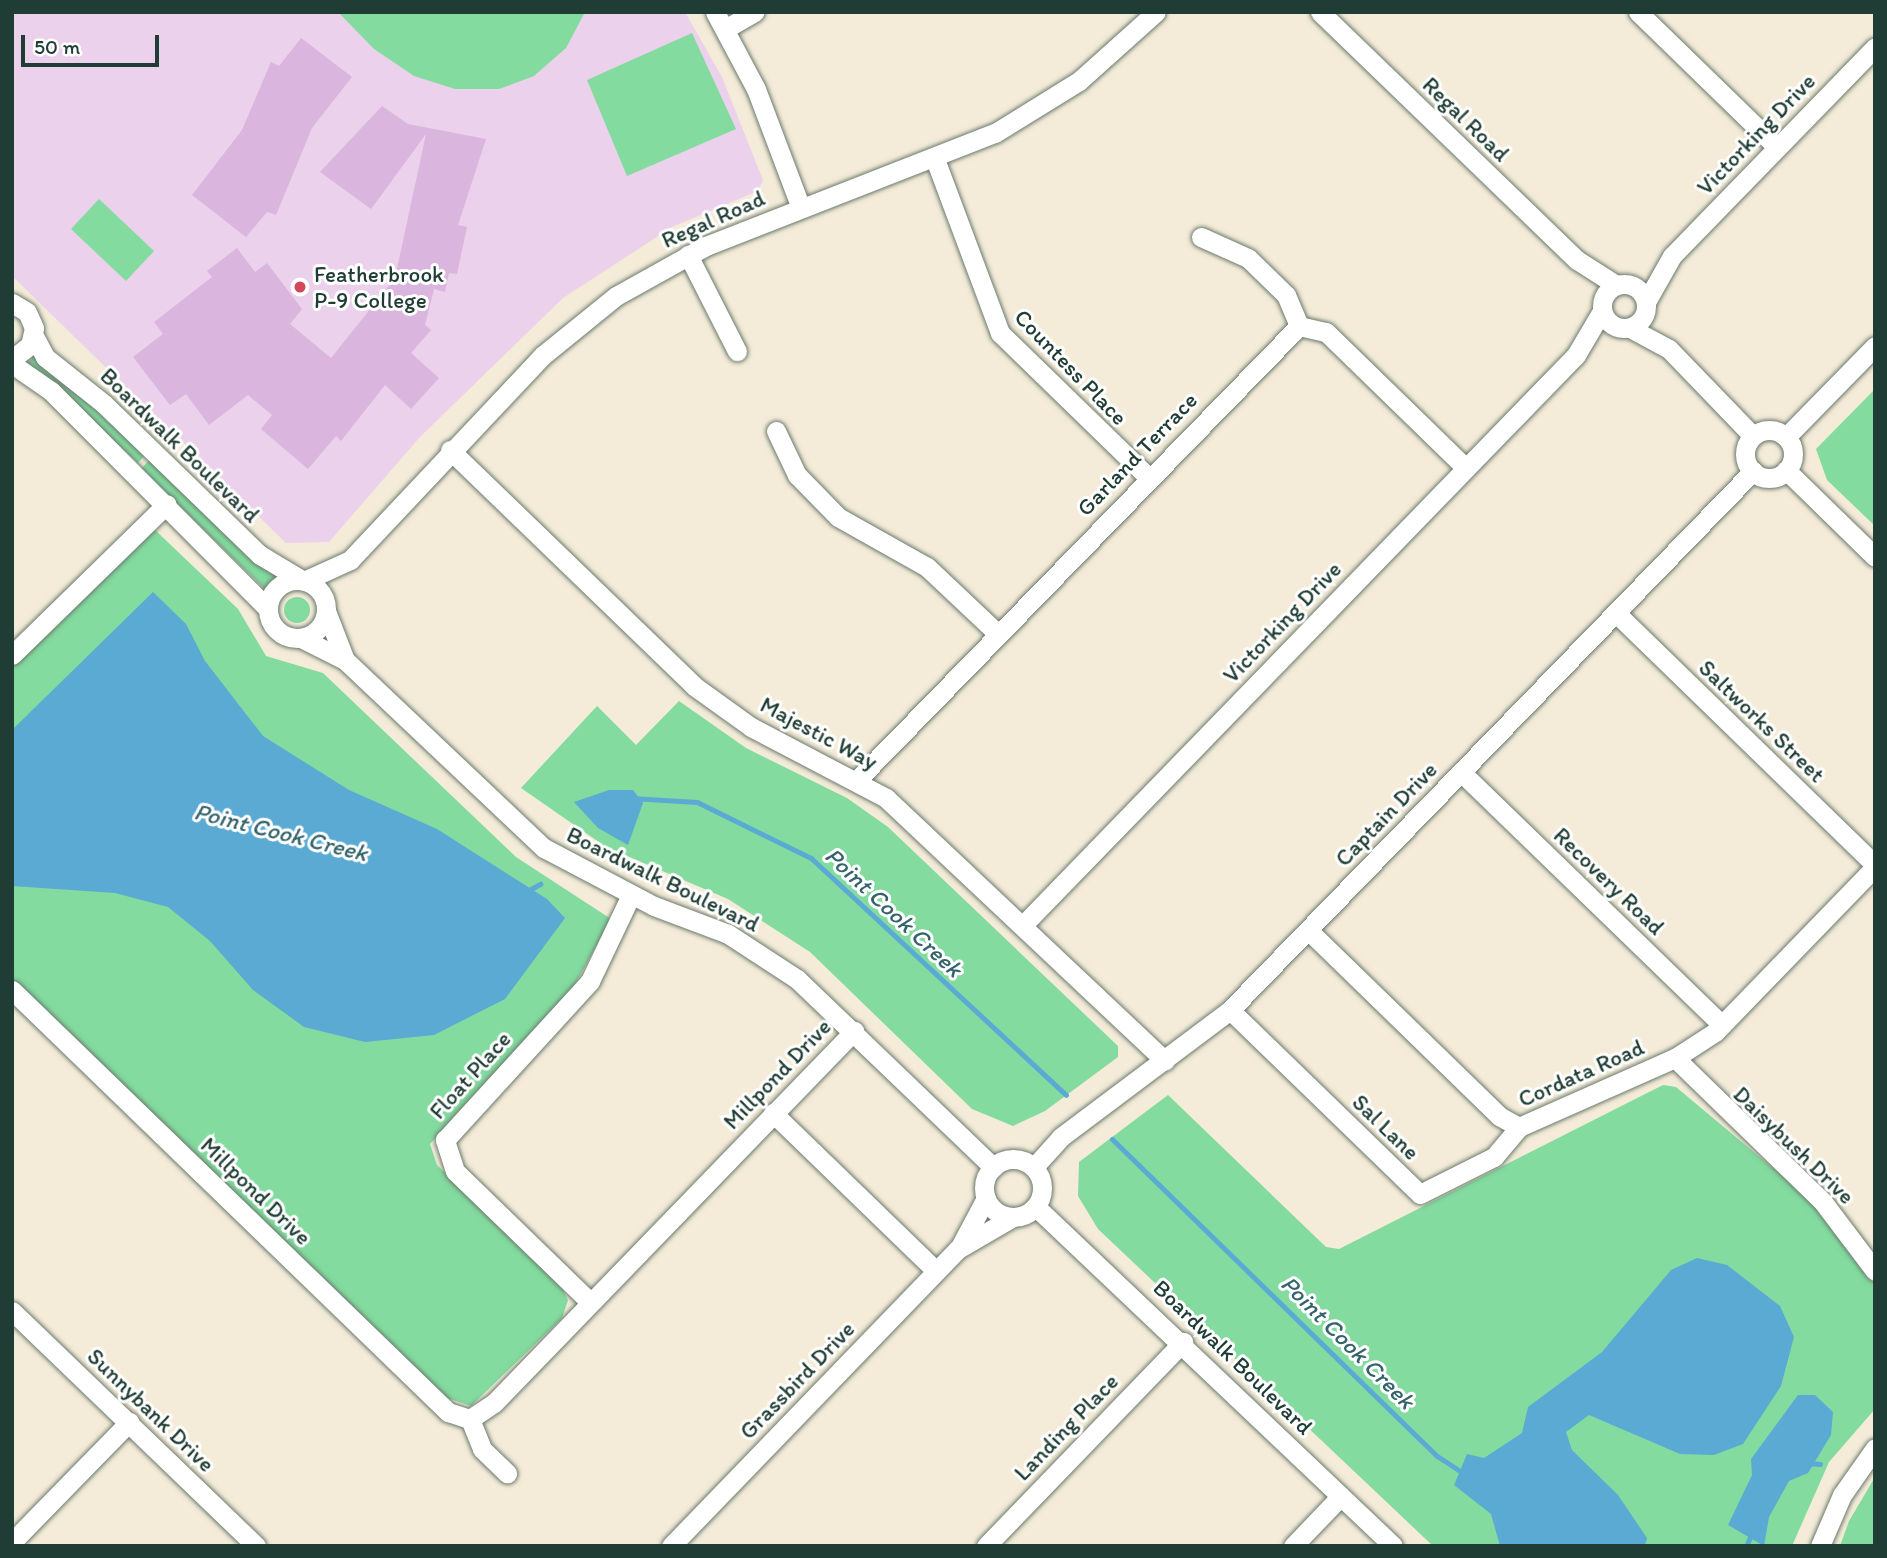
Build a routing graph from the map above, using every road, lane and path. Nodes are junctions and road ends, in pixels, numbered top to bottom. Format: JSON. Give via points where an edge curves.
{"nodes":[{"id":1,"x":755,"y":12,"type":"edge"},
{"id":2,"x":1156,"y":12,"type":"edge"},
{"id":3,"x":1320,"y":12,"type":"edge"},
{"id":4,"x":1638,"y":12,"type":"edge"},
{"id":5,"x":720,"y":20,"type":"edge"},
{"id":6,"x":1875,"y":47,"type":"edge"},
{"id":7,"x":1777,"y":147,"type":"junction"},
{"id":8,"x":935,"y":159,"type":"junction"},
{"id":9,"x":801,"y":208,"type":"junction"},
{"id":10,"x":1201,"y":237,"type":"dead end"},
{"id":11,"x":688,"y":255,"type":"junction"},
{"id":12,"x":1672,"y":256,"type":"junction"},
{"id":13,"x":1577,"y":260,"type":"junction"},
{"id":14,"x":1621,"y":285,"type":"junction"},
{"id":15,"x":12,"y":303,"type":"edge"},
{"id":16,"x":1603,"y":306,"type":"junction"},
{"id":17,"x":1646,"y":306,"type":"junction"},
{"id":18,"x":1299,"y":326,"type":"junction"},
{"id":19,"x":1625,"y":328,"type":"junction"},
{"id":20,"x":34,"y":336,"type":"junction"},
{"id":21,"x":1875,"y":346,"type":"edge"},
{"id":22,"x":1669,"y":349,"type":"junction"},
{"id":23,"x":737,"y":351,"type":"dead end"},
{"id":24,"x":1576,"y":355,"type":"junction"},
{"id":25,"x":12,"y":361,"type":"edge"},
{"id":26,"x":776,"y":431,"type":"dead end"},
{"id":27,"x":1753,"y":436,"type":"junction"},
{"id":28,"x":1786,"y":437,"type":"junction"},
{"id":29,"x":450,"y":450,"type":"junction"},
{"id":30,"x":1466,"y":468,"type":"junction"},
{"id":31,"x":1786,"y":470,"type":"junction"},
{"id":32,"x":1753,"y":471,"type":"junction"},
{"id":33,"x":1149,"y":478,"type":"junction"},
{"id":34,"x":163,"y":500,"type":"junction"},
{"id":35,"x":1875,"y":557,"type":"edge"},
{"id":36,"x":350,"y":560,"type":"junction"},
{"id":37,"x":303,"y":581,"type":"junction"},
{"id":38,"x":267,"y":608,"type":"junction"},
{"id":39,"x":326,"y":609,"type":"junction"},
{"id":40,"x":1616,"y":613,"type":"junction"},
{"id":41,"x":997,"y":633,"type":"junction"},
{"id":42,"x":301,"y":638,"type":"junction"},
{"id":43,"x":12,"y":655,"type":"edge"},
{"id":44,"x":345,"y":660,"type":"junction"},
{"id":45,"x":1461,"y":772,"type":"junction"},
{"id":46,"x":858,"y":779,"type":"junction"},
{"id":47,"x":1875,"y":866,"type":"edge"},
{"id":48,"x":631,"y":895,"type":"junction"},
{"id":49,"x":1024,"y":924,"type":"junction"},
{"id":50,"x":1308,"y":930,"type":"junction"},
{"id":51,"x":12,"y":990,"type":"edge"},
{"id":52,"x":1230,"y":1010,"type":"junction"},
{"id":53,"x":1722,"y":1025,"type":"junction"},
{"id":54,"x":854,"y":1031,"type":"junction"},
{"id":55,"x":1675,"y":1058,"type":"junction"},
{"id":56,"x":1165,"y":1061,"type":"junction"},
{"id":57,"x":773,"y":1113,"type":"junction"},
{"id":58,"x":1519,"y":1127,"type":"junction"},
{"id":59,"x":993,"y":1167,"type":"junction"},
{"id":60,"x":1034,"y":1167,"type":"junction"},
{"id":61,"x":986,"y":1198,"type":"junction"},
{"id":62,"x":1036,"y":1207,"type":"junction"},
{"id":63,"x":1010,"y":1218,"type":"junction"},
{"id":64,"x":958,"y":1249,"type":"junction"},
{"id":65,"x":936,"y":1271,"type":"junction"},
{"id":66,"x":1875,"y":1271,"type":"edge"},
{"id":67,"x":590,"y":1302,"type":"junction"},
{"id":68,"x":12,"y":1311,"type":"edge"},
{"id":69,"x":1182,"y":1342,"type":"junction"},
{"id":70,"x":470,"y":1419,"type":"junction"},
{"id":71,"x":129,"y":1422,"type":"junction"},
{"id":72,"x":1875,"y":1448,"type":"edge"},
{"id":73,"x":507,"y":1473,"type":"dead end"},
{"id":74,"x":1341,"y":1496,"type":"junction"},
{"id":75,"x":12,"y":1542,"type":"edge"},
{"id":76,"x":256,"y":1546,"type":"edge"},
{"id":77,"x":671,"y":1546,"type":"edge"},
{"id":78,"x":986,"y":1546,"type":"edge"},
{"id":79,"x":1293,"y":1546,"type":"edge"},
{"id":80,"x":1393,"y":1546,"type":"edge"},
{"id":81,"x":1820,"y":1546,"type":"edge"}],
"edges":[{"from":1,"to":5,"type":"street"},
{"from":2,"to":8,"type":"street","name":"Regal Road","via":[[1051,100]]},
{"from":3,"to":13,"type":"street","name":"Regal Road"},
{"from":4,"to":7,"type":"street"},
{"from":5,"to":9,"type":"street"},
{"from":6,"to":7,"type":"street","name":"Victorking Drive"},
{"from":7,"to":12,"type":"street","name":"Victorking Drive"},
{"from":8,"to":9,"type":"street","name":"Regal Road"},
{"from":8,"to":33,"type":"street","name":"Countess Place","via":[[1000,333]]},
{"from":9,"to":11,"type":"street","name":"Regal Road"},
{"from":10,"to":18,"type":"street","via":[[1248,258],[1286,295]]},
{"from":11,"to":23,"type":"street"},
{"from":11,"to":29,"type":"street","name":"Regal Road","via":[[616,296],[562,338]]},
{"from":12,"to":14,"type":"street","name":"Victorking Drive"},
{"from":12,"to":17,"type":"street","name":"Victorking Drive"},
{"from":13,"to":14,"type":"street","name":"Regal Road"},
{"from":13,"to":16,"type":"street","name":"Regal Road"},
{"from":14,"to":16,"type":"street","name":"Victorking Drive"},
{"from":14,"to":17,"type":"street","name":"Regal Road"},
{"from":15,"to":20,"type":"street","name":"Boardwalk Boulevard","via":[[27,312]]},
{"from":16,"to":19,"type":"street","name":"Regal Road"},
{"from":16,"to":24,"type":"street","name":"Victorking Drive"},
{"from":17,"to":19,"type":"street","name":"Victorking Drive"},
{"from":17,"to":22,"type":"street"},
{"from":18,"to":30,"type":"street","via":[[1326,332]]},
{"from":18,"to":33,"type":"street","name":"Garland Terrace"},
{"from":19,"to":22,"type":"street"},
{"from":19,"to":24,"type":"street","name":"Victorking Drive"},
{"from":20,"to":25,"type":"street"},
{"from":20,"to":37,"type":"street","name":"Boardwalk Boulevard","via":[[46,357],[104,404],[260,555]]},
{"from":21,"to":28,"type":"street"},
{"from":22,"to":27,"type":"street"},
{"from":24,"to":30,"type":"street","name":"Victorking Drive"},
{"from":25,"to":34,"type":"street","via":[[51,391]]},
{"from":26,"to":41,"type":"street","via":[[797,475],[838,517],[928,568]]},
{"from":27,"to":28,"type":"street","via":[[1773,430]]},
{"from":27,"to":32,"type":"street","via":[[1745,453]]},
{"from":28,"to":31,"type":"street","via":[[1793,450]]},
{"from":29,"to":36,"type":"street","name":"Regal Road"},
{"from":29,"to":46,"type":"street","name":"Majestic Way","via":[[694,686],[751,727]]},
{"from":30,"to":49,"type":"street","name":"Victorking Drive"},
{"from":31,"to":32,"type":"street","via":[[1769,477]]},
{"from":31,"to":35,"type":"street"},
{"from":32,"to":40,"type":"street","name":"Captain Drive"},
{"from":33,"to":41,"type":"street","name":"Garland Terrace"},
{"from":34,"to":38,"type":"street"},
{"from":34,"to":43,"type":"street"},
{"from":36,"to":37,"type":"street","name":"Regal Road"},
{"from":36,"to":39,"type":"street","name":"Regal Road"},
{"from":37,"to":38,"type":"street","via":[[275,590]]},
{"from":37,"to":39,"type":"street","via":[[319,590]]},
{"from":38,"to":42,"type":"street","via":[[277,631]]},
{"from":39,"to":42,"type":"street","via":[[318,629]]},
{"from":39,"to":44,"type":"street","name":"Boardwalk Boulevard"},
{"from":40,"to":45,"type":"street","name":"Captain Drive"},
{"from":40,"to":47,"type":"street","name":"Saltworks Street"},
{"from":41,"to":46,"type":"street","name":"Garland Terrace"},
{"from":42,"to":44,"type":"street","name":"Boardwalk Boulevard"},
{"from":44,"to":48,"type":"street","name":"Boardwalk Boulevard","via":[[512,822],[555,855]]},
{"from":45,"to":50,"type":"street","name":"Captain Drive"},
{"from":45,"to":53,"type":"street","name":"Recovery Road"},
{"from":46,"to":49,"type":"street","name":"Majestic Way","via":[[914,820]]},
{"from":47,"to":53,"type":"street","name":"Cordata Road"},
{"from":48,"to":54,"type":"street","name":"Boardwalk Boulevard","via":[[751,947]]},
{"from":48,"to":67,"type":"street","name":"Float Place","via":[[590,981],[445,1140],[454,1171]]},
{"from":49,"to":56,"type":"street","name":"Majestic Way"},
{"from":50,"to":52,"type":"street","name":"Captain Drive"},
{"from":50,"to":58,"type":"street","name":"Cordata Road","via":[[1499,1116]]},
{"from":51,"to":70,"type":"street","name":"Millpond Drive","via":[[448,1412]]},
{"from":52,"to":56,"type":"street","name":"Captain Drive"},
{"from":52,"to":58,"type":"street","name":"Sal Lane","via":[[1420,1194],[1494,1157]]},
{"from":53,"to":55,"type":"street","name":"Cordata Road"},
{"from":54,"to":57,"type":"street","name":"Millpond Drive"},
{"from":54,"to":59,"type":"street","name":"Boardwalk Boulevard"},
{"from":55,"to":58,"type":"street","name":"Cordata Road"},
{"from":55,"to":66,"type":"street","name":"Daisybush Drive","via":[[1823,1202]]},
{"from":56,"to":60,"type":"street","name":"Captain Drive","via":[[1061,1137]]},
{"from":57,"to":65,"type":"street"},
{"from":57,"to":67,"type":"street","name":"Millpond Drive"},
{"from":59,"to":60,"type":"street","via":[[1014,1159]]},
{"from":59,"to":61,"type":"street","via":[[985,1181]]},
{"from":60,"to":62,"type":"street","via":[[1043,1191]]},
{"from":61,"to":63,"type":"street"},
{"from":61,"to":64,"type":"street","name":"Grassbird Drive"},
{"from":62,"to":63,"type":"street"},
{"from":62,"to":69,"type":"street","name":"Boardwalk Boulevard"},
{"from":63,"to":64,"type":"street","name":"Grassbird Drive"},
{"from":64,"to":65,"type":"street","name":"Grassbird Drive"},
{"from":65,"to":77,"type":"street","name":"Grassbird Drive"},
{"from":67,"to":70,"type":"street","name":"Millpond Drive","via":[[486,1411]]},
{"from":68,"to":71,"type":"street","name":"Sunnybank Drive"},
{"from":69,"to":74,"type":"street","name":"Boardwalk Boulevard"},
{"from":69,"to":78,"type":"street","name":"Landing Place"},
{"from":70,"to":73,"type":"street","via":[[482,1449]]},
{"from":71,"to":75,"type":"street"},
{"from":71,"to":76,"type":"street","name":"Sunnybank Drive"},
{"from":72,"to":81,"type":"street","via":[[1842,1495]]},
{"from":74,"to":79,"type":"street"},
{"from":74,"to":80,"type":"street","name":"Boardwalk Boulevard"}]}
